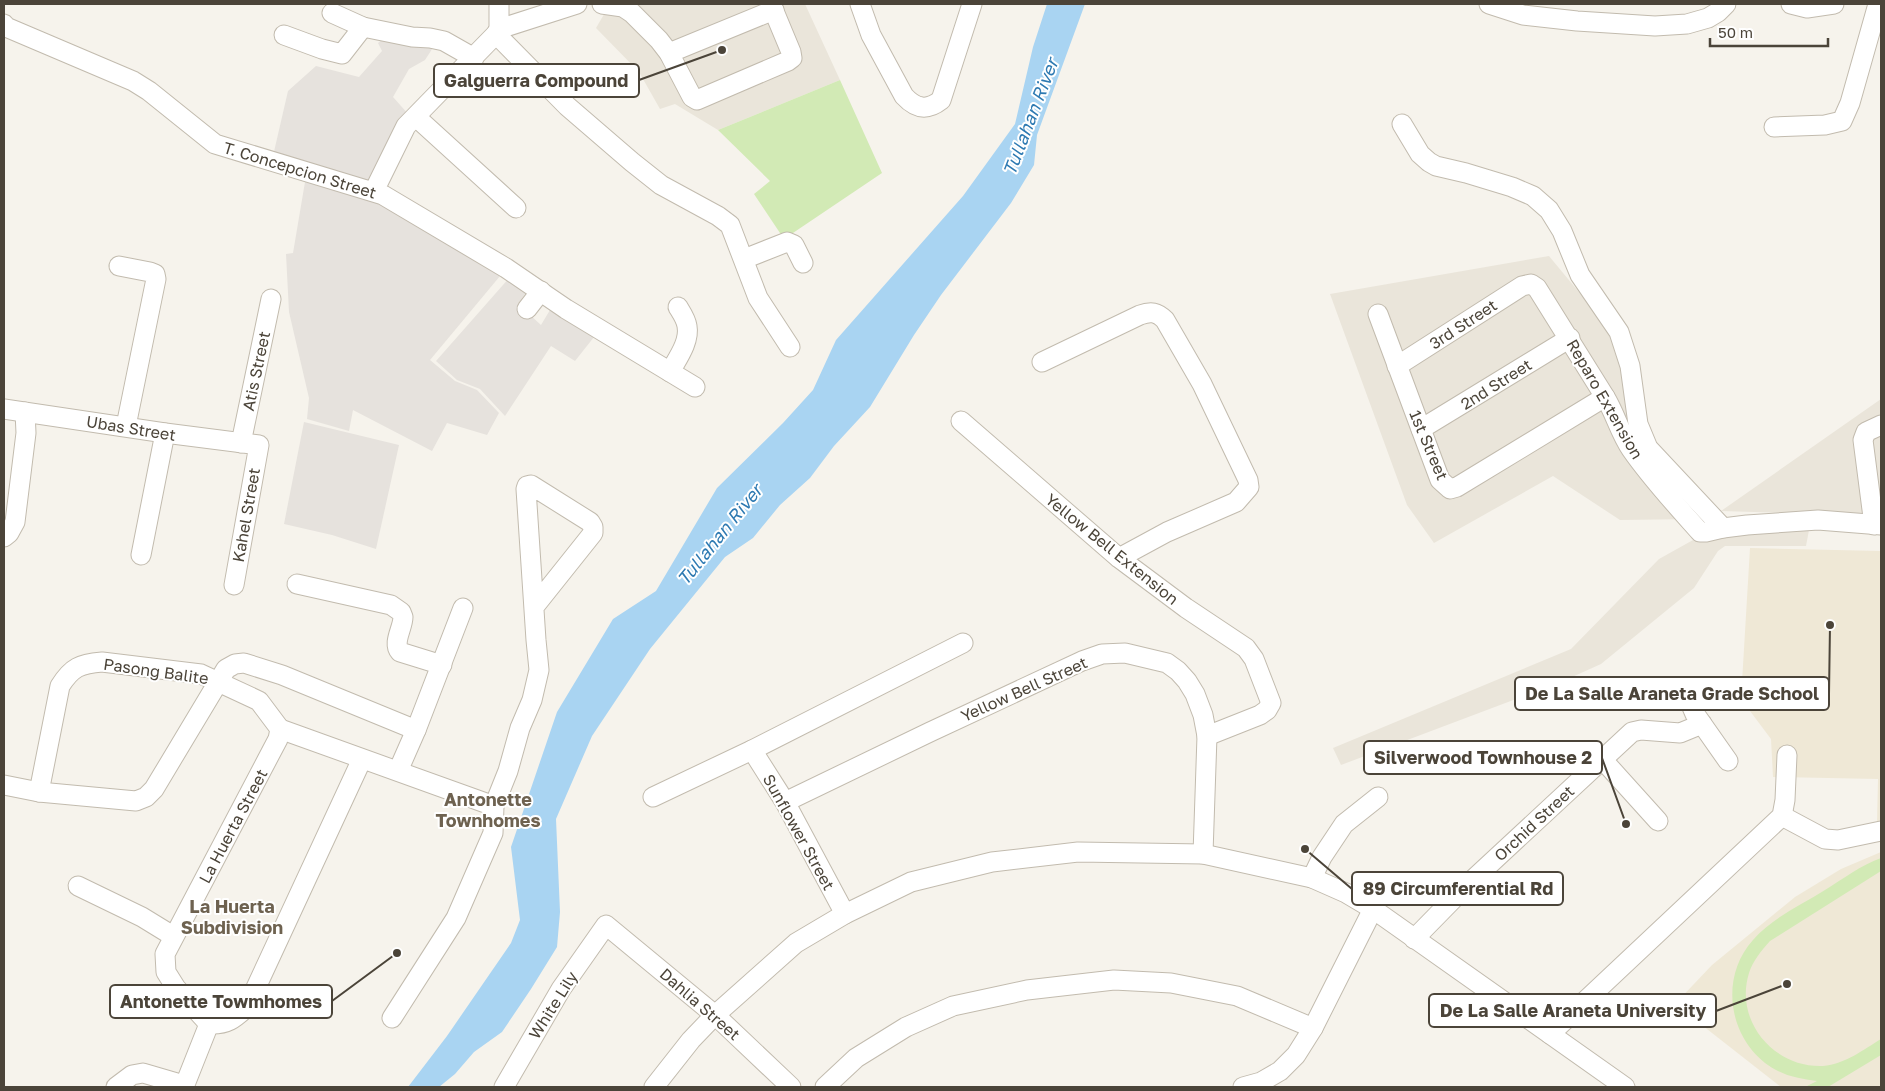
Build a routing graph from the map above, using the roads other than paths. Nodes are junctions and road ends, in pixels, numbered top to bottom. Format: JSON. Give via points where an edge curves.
{"nodes":[{"id":1,"x":499,"y":4,"type":"edge"},
{"id":2,"x":577,"y":4,"type":"edge"},
{"id":3,"x":602,"y":4,"type":"edge"},
{"id":4,"x":860,"y":4,"type":"edge"},
{"id":5,"x":972,"y":4,"type":"edge"},
{"id":6,"x":1489,"y":4,"type":"edge"},
{"id":7,"x":1726,"y":4,"type":"edge"},
{"id":8,"x":1791,"y":4,"type":"edge"},
{"id":9,"x":1834,"y":4,"type":"edge"},
{"id":10,"x":1878,"y":4,"type":"edge"},
{"id":11,"x":627,"y":6,"type":"edge"},
{"id":12,"x":773,"y":7,"type":"edge"},
{"id":13,"x":332,"y":13,"type":"dead end"},
{"id":14,"x":4,"y":24,"type":"edge"},
{"id":15,"x":363,"y":27,"type":"junction"},
{"id":16,"x":498,"y":32,"type":"junction"},
{"id":17,"x":284,"y":35,"type":"dead end"},
{"id":18,"x":669,"y":53,"type":"junction"},
{"id":19,"x":474,"y":58,"type":"junction"},
{"id":20,"x":416,"y":116,"type":"junction"},
{"id":21,"x":1402,"y":124,"type":"dead end"},
{"id":22,"x":1774,"y":127,"type":"dead end"},
{"id":23,"x":374,"y":191,"type":"junction"},
{"id":24,"x":516,"y":208,"type":"dead end"},
{"id":25,"x":744,"y":259,"type":"junction"},
{"id":26,"x":803,"y":263,"type":"dead end"},
{"id":27,"x":119,"y":266,"type":"dead end"},
{"id":28,"x":1532,"y":284,"type":"joint"},
{"id":29,"x":541,"y":292,"type":"junction"},
{"id":30,"x":270,"y":299,"type":"dead end"},
{"id":31,"x":678,"y":306,"type":"dead end"},
{"id":32,"x":527,"y":309,"type":"dead end"},
{"id":33,"x":1378,"y":314,"type":"dead end"},
{"id":34,"x":1570,"y":338,"type":"junction"},
{"id":35,"x":790,"y":347,"type":"dead end"},
{"id":36,"x":1042,"y":362,"type":"dead end"},
{"id":37,"x":1397,"y":366,"type":"junction"},
{"id":38,"x":670,"y":372,"type":"junction"},
{"id":39,"x":695,"y":388,"type":"dead end"},
{"id":40,"x":1606,"y":397,"type":"junction"},
{"id":41,"x":4,"y":409,"type":"edge"},
{"id":42,"x":25,"y":412,"type":"junction"},
{"id":43,"x":961,"y":421,"type":"dead end"},
{"id":44,"x":1881,"y":425,"type":"edge"},
{"id":45,"x":126,"y":426,"type":"junction"},
{"id":46,"x":1422,"y":429,"type":"junction"},
{"id":47,"x":165,"y":433,"type":"junction"},
{"id":48,"x":250,"y":444,"type":"junction"},
{"id":49,"x":1878,"y":525,"type":"edge"},
{"id":50,"x":1723,"y":528,"type":"junction"},
{"id":51,"x":4,"y":537,"type":"edge"},
{"id":52,"x":141,"y":555,"type":"dead end"},
{"id":53,"x":1119,"y":558,"type":"junction"},
{"id":54,"x":297,"y":584,"type":"dead end"},
{"id":55,"x":234,"y":586,"type":"dead end"},
{"id":56,"x":534,"y":607,"type":"junction"},
{"id":57,"x":463,"y":608,"type":"dead end"},
{"id":58,"x":963,"y":643,"type":"dead end"},
{"id":59,"x":442,"y":665,"type":"junction"},
{"id":60,"x":219,"y":681,"type":"junction"},
{"id":61,"x":1697,"y":693,"type":"dead end"},
{"id":62,"x":1702,"y":724,"type":"junction"},
{"id":63,"x":280,"y":729,"type":"junction"},
{"id":64,"x":416,"y":730,"type":"junction"},
{"id":65,"x":1207,"y":736,"type":"junction"},
{"id":66,"x":752,"y":750,"type":"junction"},
{"id":67,"x":1787,"y":755,"type":"dead end"},
{"id":68,"x":362,"y":759,"type":"junction"},
{"id":69,"x":1602,"y":759,"type":"junction"},
{"id":70,"x":1728,"y":761,"type":"dead end"},
{"id":71,"x":398,"y":771,"type":"junction"},
{"id":72,"x":4,"y":785,"type":"edge"},
{"id":73,"x":39,"y":792,"type":"junction"},
{"id":74,"x":653,"y":797,"type":"dead end"},
{"id":75,"x":1378,"y":797,"type":"dead end"},
{"id":76,"x":784,"y":802,"type":"junction"},
{"id":77,"x":494,"y":806,"type":"junction"},
{"id":78,"x":1782,"y":816,"type":"junction"},
{"id":79,"x":1658,"y":822,"type":"dead end"},
{"id":80,"x":1881,"y":831,"type":"edge"},
{"id":81,"x":1203,"y":854,"type":"junction"},
{"id":82,"x":1312,"y":878,"type":"junction"},
{"id":83,"x":78,"y":886,"type":"dead end"},
{"id":84,"x":1373,"y":909,"type":"junction"},
{"id":85,"x":845,"y":914,"type":"junction"},
{"id":86,"x":606,"y":925,"type":"joint"},
{"id":87,"x":173,"y":936,"type":"junction"},
{"id":88,"x":1414,"y":939,"type":"junction"},
{"id":89,"x":715,"y":1014,"type":"junction"},
{"id":90,"x":392,"y":1018,"type":"dead end"},
{"id":91,"x":209,"y":1024,"type":"junction"},
{"id":92,"x":1313,"y":1028,"type":"junction"},
{"id":93,"x":1550,"y":1034,"type":"junction"},
{"id":94,"x":184,"y":1086,"type":"edge"},
{"id":95,"x":116,"y":1087,"type":"edge"},
{"id":96,"x":504,"y":1087,"type":"edge"},
{"id":97,"x":654,"y":1087,"type":"edge"},
{"id":98,"x":791,"y":1087,"type":"edge"},
{"id":99,"x":825,"y":1087,"type":"edge"},
{"id":100,"x":1243,"y":1087,"type":"edge"},
{"id":101,"x":1626,"y":1087,"type":"edge"}],
"edges":[{"from":1,"to":16,"type":"street"},
{"from":2,"to":16,"type":"street"},
{"from":3,"to":11,"type":"street"},
{"from":4,"to":5,"type":"street","via":[[871,35],[904,96],[920,108],[933,107],[941,100]]},
{"from":6,"to":7,"type":"street","via":[[1523,16],[1656,26],[1687,24],[1708,18]]},
{"from":8,"to":9,"type":"street","via":[[1807,8]]},
{"from":10,"to":22,"type":"street","via":[[1842,121]]},
{"from":11,"to":18,"type":"street"},
{"from":12,"to":18,"type":"street"},
{"from":12,"to":18,"type":"street","via":[[792,52],[788,61],[696,100]]},
{"from":13,"to":15,"type":"street"},
{"from":14,"to":23,"type":"street","name":"T. Concepcion Street","via":[[133,81],[215,144]]},
{"from":15,"to":17,"type":"street","via":[[342,54]]},
{"from":15,"to":19,"type":"street","via":[[444,41]]},
{"from":16,"to":19,"type":"street"},
{"from":16,"to":25,"type":"street","via":[[567,106],[638,167],[661,185],[724,219],[730,225]]},
{"from":19,"to":20,"type":"street"},
{"from":20,"to":23,"type":"street","via":[[406,126]]},
{"from":20,"to":24,"type":"street"},
{"from":21,"to":50,"type":"street","via":[[1428,162],[1533,196],[1549,210],[1562,231],[1580,275],[1618,332],[1630,366],[1638,424],[1648,448]]},
{"from":23,"to":29,"type":"street","name":"T. Concepcion Street"},
{"from":25,"to":26,"type":"street","via":[[788,242],[794,245]]},
{"from":25,"to":35,"type":"street","via":[[758,298]]},
{"from":27,"to":45,"type":"street","via":[[150,272],[156,279]]},
{"from":28,"to":34,"type":"street","name":"Reparo Extension"},
{"from":28,"to":37,"type":"street","name":"3rd Street","via":[[1522,286]]},
{"from":29,"to":32,"type":"street"},
{"from":29,"to":38,"type":"street","name":"T. Concepcion Street"},
{"from":30,"to":48,"type":"street","name":"Atis Street"},
{"from":31,"to":38,"type":"street","via":[[687,326],[681,352]]},
{"from":33,"to":37,"type":"street","name":"1st Street"},
{"from":34,"to":40,"type":"street","name":"Reparo Extension"},
{"from":34,"to":46,"type":"street","name":"2nd Street"},
{"from":36,"to":53,"type":"street","via":[[1140,315],[1149,312],[1159,314],[1202,384],[1248,480],[1248,487],[1236,502],[1167,532]]},
{"from":37,"to":46,"type":"street","name":"1st Street"},
{"from":38,"to":39,"type":"street","name":"T. Concepcion Street"},
{"from":40,"to":46,"type":"street","name":"1st Street","via":[[1450,489],[1440,480]]},
{"from":40,"to":50,"type":"street","name":"Reparo Extension","via":[[1629,447],[1682,513],[1700,532]]},
{"from":41,"to":42,"type":"street","name":"Ubas Street"},
{"from":42,"to":45,"type":"street","name":"Ubas Street"},
{"from":42,"to":51,"type":"street","via":[[26,434],[15,522]]},
{"from":43,"to":53,"type":"street","name":"Yellow Bell Extension"},
{"from":44,"to":49,"type":"street","via":[[1866,432],[1863,440]]},
{"from":45,"to":47,"type":"street","name":"Ubas Street"},
{"from":47,"to":48,"type":"street","name":"Ubas Street"},
{"from":47,"to":52,"type":"street"},
{"from":48,"to":55,"type":"street","name":"Kahel Street"},
{"from":49,"to":50,"type":"street","name":"Reparo Extension","via":[[1818,520]]},
{"from":53,"to":65,"type":"street","name":"Yellow Bell Extension","via":[[1246,648],[1254,658],[1271,703],[1267,710]]},
{"from":54,"to":59,"type":"street","via":[[391,606],[403,617],[398,650]]},
{"from":56,"to":56,"type":"street","via":[[526,489],[531,485],[590,522],[594,533]]},
{"from":56,"to":77,"type":"street","via":[[540,670]]},
{"from":57,"to":59,"type":"street"},
{"from":58,"to":66,"type":"street"},
{"from":59,"to":64,"type":"street"},
{"from":60,"to":63,"type":"street","via":[[259,701]]},
{"from":60,"to":64,"type":"street","name":"Pasong Balite","via":[[226,668],[244,663],[282,675]]},
{"from":60,"to":73,"type":"street","name":"Pasong Balite","via":[[154,789],[146,797],[136,801]]},
{"from":60,"to":73,"type":"street","name":"Pasong Balite","via":[[201,674],[102,662],[76,667],[60,686]]},
{"from":61,"to":62,"type":"street","via":[[1692,707]]},
{"from":62,"to":69,"type":"street","name":"Orchid Street","via":[[1686,732],[1632,732]]},
{"from":62,"to":70,"type":"street"},
{"from":63,"to":68,"type":"street"},
{"from":63,"to":87,"type":"street","name":"La Huerta Street","via":[[272,752]]},
{"from":64,"to":71,"type":"street"},
{"from":65,"to":76,"type":"street","name":"Yellow Bell Street","via":[[1195,694],[1178,671],[1155,659],[1126,653],[1102,654]]},
{"from":65,"to":81,"type":"street","name":"Yellow Bell Street"},
{"from":66,"to":74,"type":"street"},
{"from":66,"to":76,"type":"street","name":"Sunflower Street"},
{"from":67,"to":78,"type":"street","via":[[1786,800]]},
{"from":68,"to":71,"type":"street"},
{"from":68,"to":91,"type":"street","via":[[247,1007],[221,1025]]},
{"from":69,"to":79,"type":"street"},
{"from":69,"to":88,"type":"street","name":"Orchid Street"},
{"from":71,"to":77,"type":"street"},
{"from":72,"to":73,"type":"street"},
{"from":75,"to":82,"type":"street","via":[[1344,824]]},
{"from":76,"to":85,"type":"street","name":"Sunflower Street"},
{"from":77,"to":90,"type":"street","via":[[493,832],[456,918]]},
{"from":78,"to":80,"type":"street","via":[[1826,839],[1838,840]]},
{"from":78,"to":93,"type":"street"},
{"from":81,"to":82,"type":"street"},
{"from":81,"to":85,"type":"street","via":[[1078,852],[992,862],[911,882]]},
{"from":82,"to":84,"type":"street"},
{"from":83,"to":87,"type":"street","via":[[142,916]]},
{"from":84,"to":88,"type":"street"},
{"from":84,"to":92,"type":"street"},
{"from":85,"to":89,"type":"street","via":[[796,943]]},
{"from":86,"to":89,"type":"street","name":"Dahlia Street"},
{"from":86,"to":96,"type":"street","name":"White Lily","via":[[561,989]]},
{"from":87,"to":91,"type":"street","name":"La Huerta Street","via":[[165,954],[166,972]]},
{"from":88,"to":93,"type":"street"},
{"from":89,"to":97,"type":"street","via":[[690,1040]]},
{"from":89,"to":98,"type":"street","name":"Dahlia Street"},
{"from":91,"to":94,"type":"street"},
{"from":92,"to":99,"type":"street","via":[[1237,996],[1203,988],[1114,980],[1027,990],[953,1006],[906,1027],[856,1058]]},
{"from":92,"to":100,"type":"street","via":[[1296,1055],[1280,1071]]},
{"from":93,"to":101,"type":"street"},
{"from":94,"to":95,"type":"street","via":[[143,1073],[132,1075]]}]}
